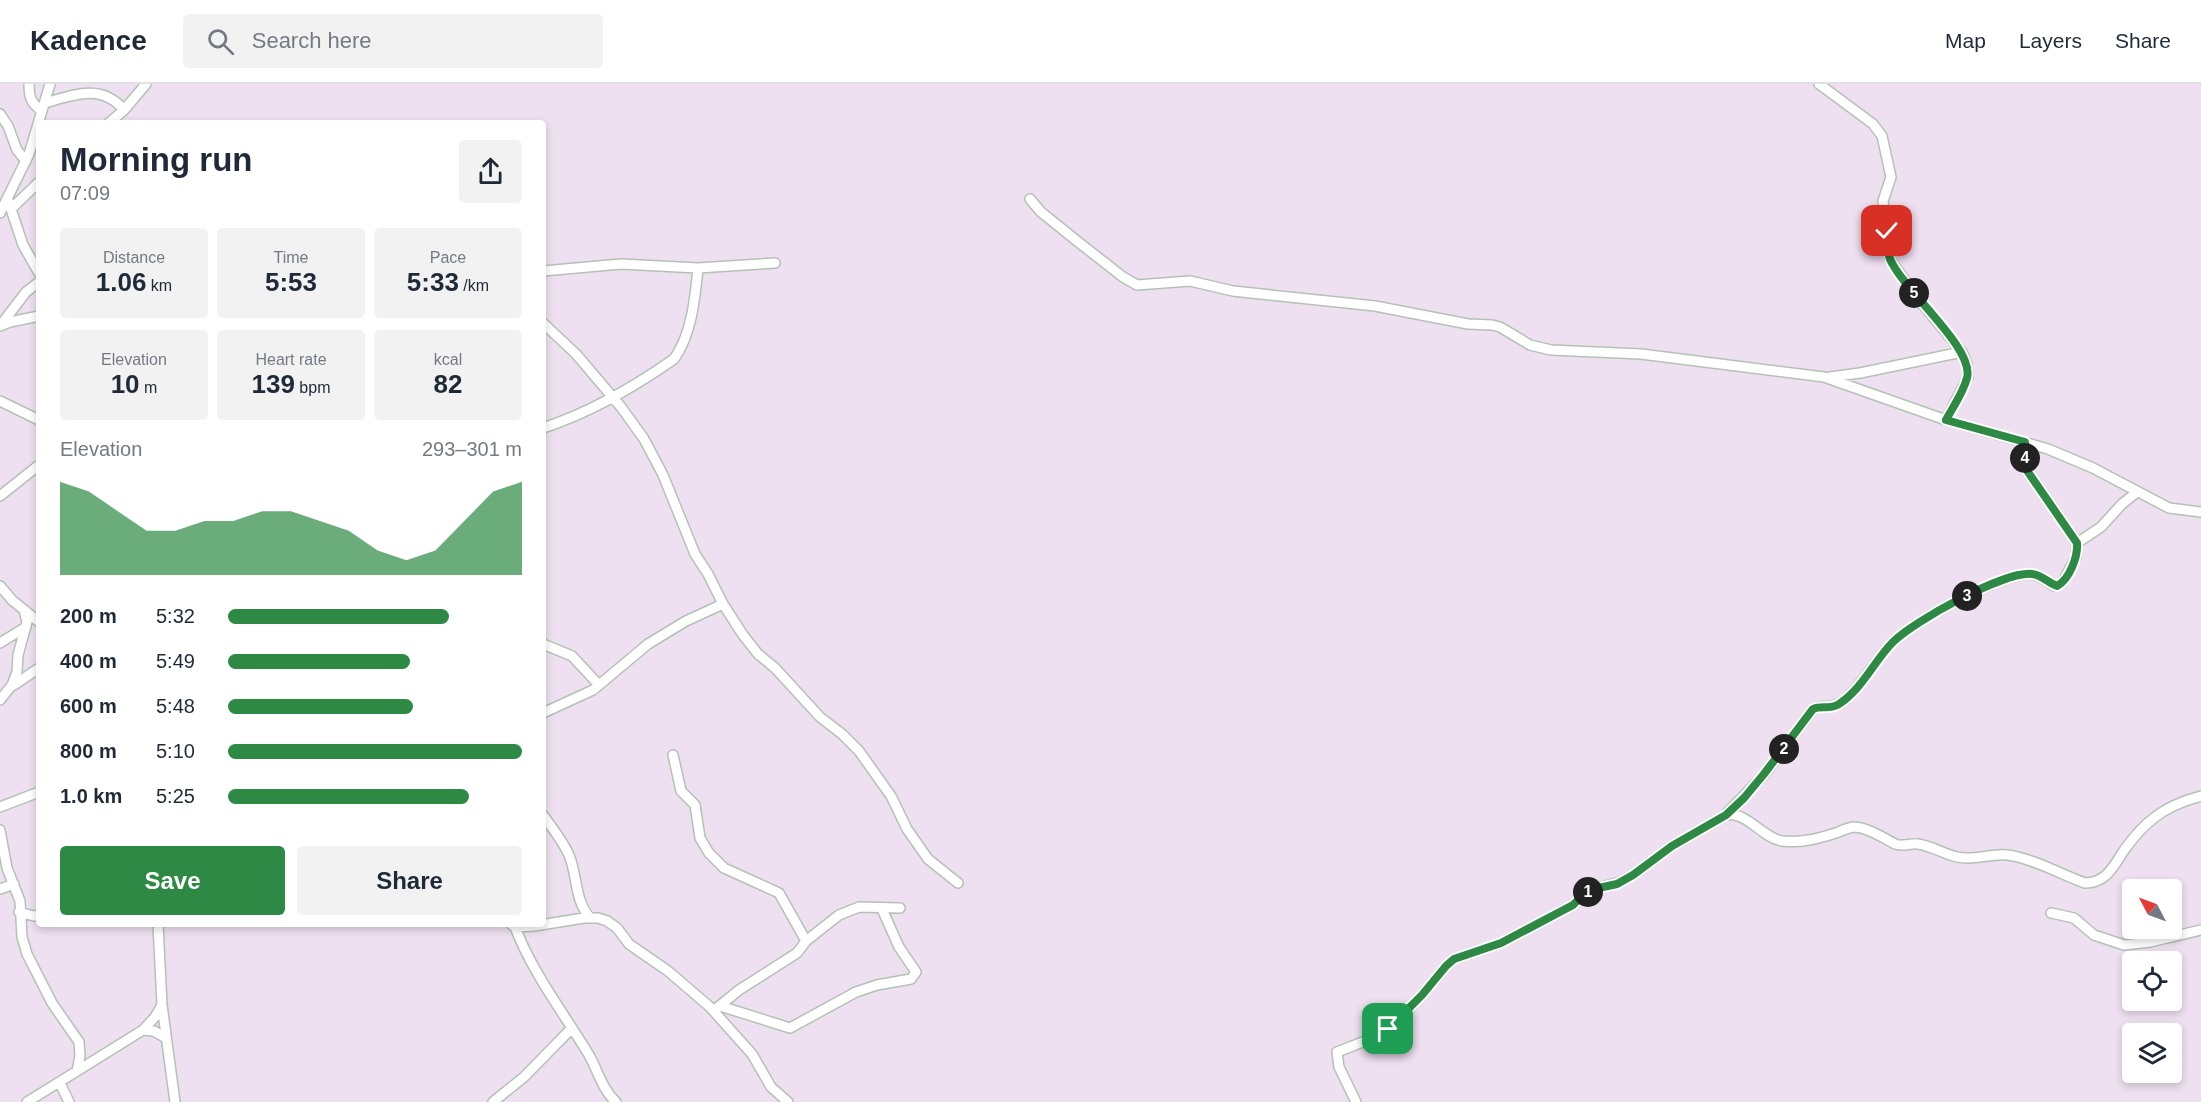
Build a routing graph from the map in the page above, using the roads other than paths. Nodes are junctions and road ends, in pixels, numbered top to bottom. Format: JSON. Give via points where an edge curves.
{"nodes":[{"id":1,"x":29,"y":84,"type":"edge"},
{"id":2,"x":50,"y":84,"type":"edge"},
{"id":3,"x":146,"y":84,"type":"edge"},
{"id":4,"x":1819,"y":84,"type":"edge"},
{"id":5,"x":43,"y":107,"type":"junction"},
{"id":6,"x":124,"y":110,"type":"junction"},
{"id":7,"x":0,"y":114,"type":"edge"},
{"id":8,"x":39,"y":120,"type":"edge"},
{"id":9,"x":112,"y":120,"type":"edge"},
{"id":10,"x":36,"y":129,"type":"edge"},
{"id":11,"x":26,"y":161,"type":"junction"},
{"id":12,"x":36,"y":184,"type":"edge"},
{"id":13,"x":1030,"y":199,"type":"dead end"},
{"id":14,"x":10,"y":205,"type":"junction"},
{"id":15,"x":0,"y":213,"type":"edge"},
{"id":16,"x":775,"y":263,"type":"dead end"},
{"id":17,"x":36,"y":268,"type":"edge"},
{"id":18,"x":698,"y":268,"type":"junction"},
{"id":19,"x":546,"y":271,"type":"edge"},
{"id":20,"x":36,"y":284,"type":"edge"},
{"id":21,"x":36,"y":317,"type":"edge"},
{"id":22,"x":0,"y":326,"type":"edge"},
{"id":23,"x":546,"y":326,"type":"edge"},
{"id":24,"x":1962,"y":352,"type":"junction"},
{"id":25,"x":1824,"y":377,"type":"junction"},
{"id":26,"x":613,"y":396,"type":"junction"},
{"id":27,"x":0,"y":401,"type":"edge"},
{"id":28,"x":36,"y":418,"type":"edge"},
{"id":29,"x":1946,"y":420,"type":"junction"},
{"id":30,"x":546,"y":427,"type":"edge"},
{"id":31,"x":2025,"y":442,"type":"junction"},
{"id":32,"x":36,"y":467,"type":"edge"},
{"id":33,"x":2137,"y":492,"type":"junction"},
{"id":34,"x":0,"y":495,"type":"edge"},
{"id":35,"x":2201,"y":512,"type":"edge"},
{"id":36,"x":2077,"y":543,"type":"junction"},
{"id":37,"x":2,"y":593,"type":"edge"},
{"id":38,"x":723,"y":604,"type":"junction"},
{"id":39,"x":24,"y":610,"type":"junction"},
{"id":40,"x":36,"y":620,"type":"edge"},
{"id":41,"x":26,"y":627,"type":"junction"},
{"id":42,"x":0,"y":644,"type":"edge"},
{"id":43,"x":546,"y":645,"type":"edge"},
{"id":44,"x":36,"y":670,"type":"edge"},
{"id":45,"x":599,"y":685,"type":"junction"},
{"id":46,"x":10,"y":687,"type":"junction"},
{"id":47,"x":0,"y":699,"type":"edge"},
{"id":48,"x":546,"y":712,"type":"edge"},
{"id":49,"x":674,"y":755,"type":"dead end"},
{"id":50,"x":36,"y":793,"type":"edge"},
{"id":51,"x":2201,"y":796,"type":"edge"},
{"id":52,"x":0,"y":807,"type":"edge"},
{"id":53,"x":1726,"y":815,"type":"junction"},
{"id":54,"x":546,"y":820,"type":"edge"},
{"id":55,"x":0,"y":830,"type":"edge"},
{"id":56,"x":958,"y":883,"type":"dead end"},
{"id":57,"x":14,"y":884,"type":"junction"},
{"id":58,"x":0,"y":889,"type":"edge"},
{"id":59,"x":900,"y":908,"type":"dead end"},
{"id":60,"x":882,"y":909,"type":"junction"},
{"id":61,"x":19,"y":912,"type":"junction"},
{"id":62,"x":2051,"y":913,"type":"dead end"},
{"id":63,"x":36,"y":916,"type":"edge"},
{"id":64,"x":590,"y":918,"type":"junction"},
{"id":65,"x":546,"y":924,"type":"edge"},
{"id":66,"x":513,"y":927,"type":"edge"},
{"id":67,"x":158,"y":929,"type":"edge"},
{"id":68,"x":2201,"y":930,"type":"edge"},
{"id":69,"x":806,"y":940,"type":"junction"},
{"id":70,"x":162,"y":1005,"type":"junction"},
{"id":71,"x":716,"y":1009,"type":"junction"},
{"id":72,"x":572,"y":1028,"type":"junction"},
{"id":73,"x":143,"y":1030,"type":"junction"},
{"id":74,"x":166,"y":1038,"type":"junction"},
{"id":75,"x":77,"y":1071,"type":"junction"},
{"id":76,"x":60,"y":1083,"type":"junction"},
{"id":77,"x":27,"y":1102,"type":"edge"},
{"id":78,"x":69,"y":1102,"type":"edge"},
{"id":79,"x":175,"y":1102,"type":"edge"},
{"id":80,"x":493,"y":1102,"type":"edge"},
{"id":81,"x":616,"y":1102,"type":"edge"},
{"id":82,"x":788,"y":1102,"type":"edge"},
{"id":83,"x":1356,"y":1102,"type":"edge"}],
"edges":[{"from":1,"to":5,"type":"street","via":[[33,104]]},
{"from":2,"to":5,"type":"street"},
{"from":3,"to":6,"type":"street"},
{"from":4,"to":24,"type":"street","via":[[1873,124],[1882,136],[1891,177],[1883,201],[1891,261]]},
{"from":5,"to":6,"type":"street","via":[[93,90],[111,94]]},
{"from":5,"to":8,"type":"street"},
{"from":6,"to":9,"type":"street"},
{"from":7,"to":11,"type":"street"},
{"from":10,"to":11,"type":"street"},
{"from":11,"to":14,"type":"street"},
{"from":12,"to":14,"type":"street"},
{"from":13,"to":25,"type":"street","via":[[1077,241],[1137,285],[1190,281],[1233,291],[1375,306],[1492,325],[1530,345],[1551,350],[1641,354]]},
{"from":14,"to":15,"type":"street"},
{"from":14,"to":17,"type":"street","via":[[23,245]]},
{"from":16,"to":18,"type":"street"},
{"from":18,"to":19,"type":"street","via":[[621,264]]},
{"from":18,"to":26,"type":"street","via":[[691,315],[674,359]]},
{"from":20,"to":22,"type":"street"},
{"from":21,"to":22,"type":"street"},
{"from":23,"to":26,"type":"street"},
{"from":24,"to":25,"type":"street"},
{"from":24,"to":29,"type":"street","via":[[1968,377]]},
{"from":25,"to":29,"type":"street"},
{"from":26,"to":30,"type":"street"},
{"from":26,"to":38,"type":"street","via":[[644,439],[692,548]]},
{"from":27,"to":28,"type":"street"},
{"from":29,"to":31,"type":"street"},
{"from":31,"to":33,"type":"street","via":[[2093,468]]},
{"from":31,"to":36,"type":"street","via":[[2028,472]]},
{"from":32,"to":34,"type":"street"},
{"from":33,"to":35,"type":"street","via":[[2169,508]]},
{"from":33,"to":36,"type":"street","via":[[2101,527]]},
{"from":36,"to":53,"type":"street","via":[[2076,557],[2062,583],[2054,585],[2032,574],[2003,580],[1908,630],[1892,643],[1859,687],[1842,702],[1810,712],[1764,774]]},
{"from":37,"to":39,"type":"street"},
{"from":38,"to":45,"type":"street","via":[[648,644]]},
{"from":38,"to":56,"type":"street","via":[[758,654],[859,752],[891,796],[928,860]]},
{"from":39,"to":40,"type":"street"},
{"from":39,"to":41,"type":"street"},
{"from":41,"to":42,"type":"street"},
{"from":41,"to":46,"type":"street"},
{"from":43,"to":45,"type":"street","via":[[572,656]]},
{"from":44,"to":46,"type":"street"},
{"from":45,"to":48,"type":"street"},
{"from":46,"to":47,"type":"street"},
{"from":49,"to":69,"type":"street","via":[[681,790],[695,805],[700,838],[709,853],[724,868],[778,893]]},
{"from":50,"to":52,"type":"street"},
{"from":51,"to":53,"type":"street","via":[[2155,817],[2126,848],[2111,872],[2091,883],[2018,857],[1957,857],[1918,844],[1895,844],[1862,828],[1852,827],[1802,842],[1779,840],[1743,818]]},
{"from":53,"to":83,"type":"street","via":[[1617,884],[1594,889],[1573,905],[1501,943],[1454,959],[1388,1029],[1336,1052]]},
{"from":54,"to":64,"type":"street","via":[[569,855],[576,892]]},
{"from":55,"to":57,"type":"street"},
{"from":57,"to":58,"type":"street"},
{"from":57,"to":61,"type":"street"},
{"from":59,"to":60,"type":"street"},
{"from":60,"to":69,"type":"street","via":[[859,908],[839,915]]},
{"from":60,"to":71,"type":"street","via":[[899,947],[916,972],[911,979],[856,992],[790,1028]]},
{"from":61,"to":63,"type":"street"},
{"from":61,"to":75,"type":"street","via":[[27,954],[52,1003],[79,1042]]},
{"from":62,"to":68,"type":"street","via":[[2074,918],[2094,935],[2124,945]]},
{"from":64,"to":65,"type":"street"},
{"from":64,"to":71,"type":"street","via":[[612,925],[629,944]]},
{"from":66,"to":72,"type":"street","via":[[537,975]]},
{"from":67,"to":70,"type":"street"},
{"from":69,"to":71,"type":"street","via":[[797,953]]},
{"from":70,"to":73,"type":"street"},
{"from":70,"to":74,"type":"street"},
{"from":71,"to":82,"type":"street","via":[[752,1054],[771,1088]]},
{"from":72,"to":80,"type":"street"},
{"from":72,"to":81,"type":"street","via":[[605,1090]]},
{"from":73,"to":74,"type":"street","via":[[154,1030]]},
{"from":73,"to":75,"type":"street"},
{"from":74,"to":79,"type":"street"},
{"from":75,"to":76,"type":"street"},
{"from":76,"to":77,"type":"street"},
{"from":76,"to":78,"type":"street"}]}
